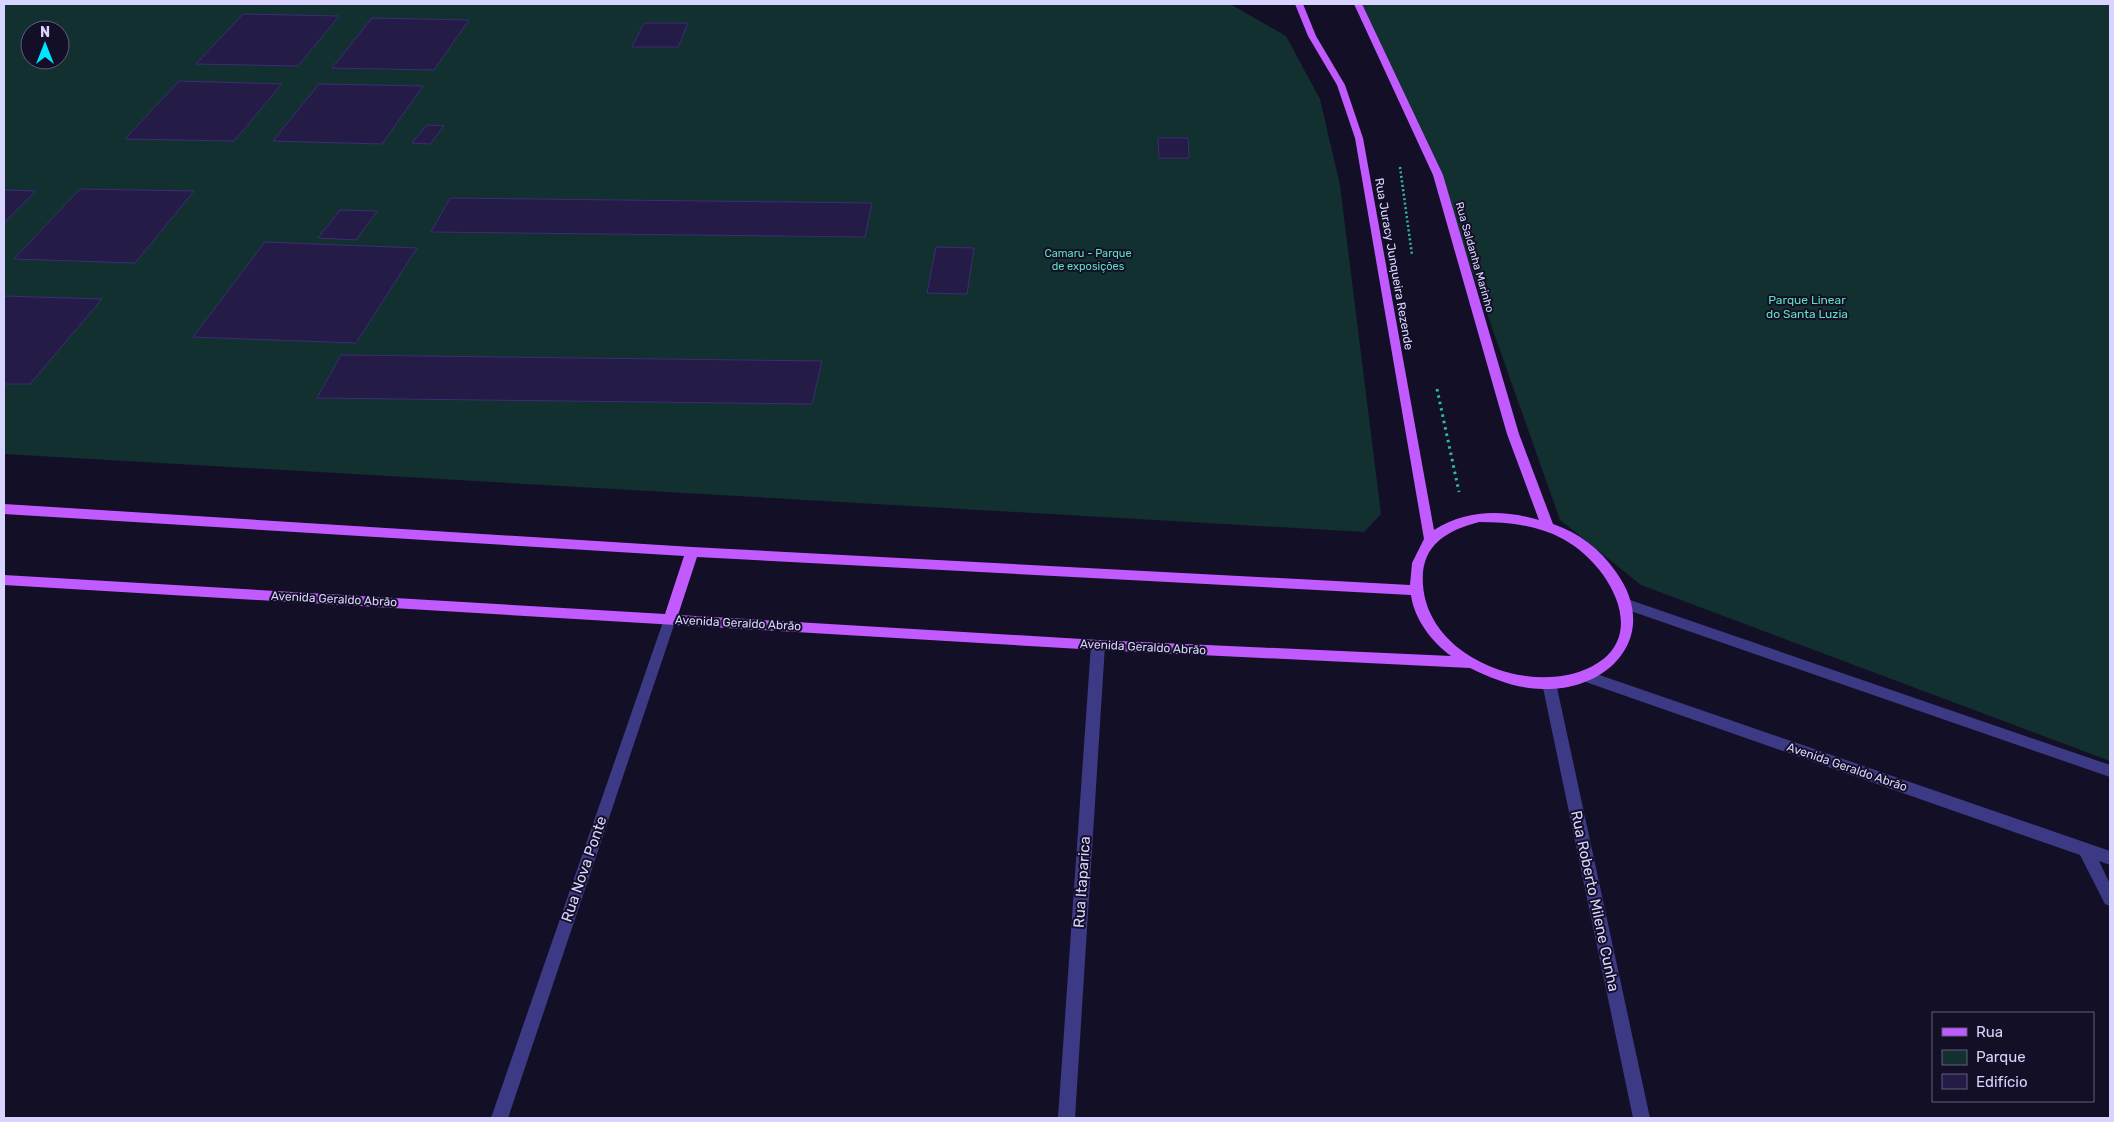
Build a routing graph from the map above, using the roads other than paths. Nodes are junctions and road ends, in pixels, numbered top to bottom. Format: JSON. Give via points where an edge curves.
{"nodes":[{"id":1,"x":1299,"y":4,"type":"edge"},
{"id":2,"x":1358,"y":4,"type":"edge"},
{"id":3,"x":4,"y":509,"type":"edge"},
{"id":4,"x":1548,"y":526,"type":"junction"},
{"id":5,"x":1430,"y":539,"type":"junction"},
{"id":6,"x":692,"y":552,"type":"junction"},
{"id":7,"x":4,"y":580,"type":"edge"},
{"id":8,"x":1415,"y":590,"type":"junction"},
{"id":9,"x":1627,"y":604,"type":"junction"},
{"id":10,"x":670,"y":619,"type":"junction"},
{"id":11,"x":1098,"y":645,"type":"junction"},
{"id":12,"x":1473,"y":663,"type":"junction"},
{"id":13,"x":1585,"y":676,"type":"junction"},
{"id":14,"x":1548,"y":684,"type":"junction"},
{"id":15,"x":2110,"y":771,"type":"edge"},
{"id":16,"x":2086,"y":850,"type":"junction"},
{"id":17,"x":2110,"y":858,"type":"edge"},
{"id":18,"x":2110,"y":899,"type":"edge"},
{"id":19,"x":499,"y":1118,"type":"edge"},
{"id":20,"x":1066,"y":1118,"type":"edge"},
{"id":21,"x":1642,"y":1118,"type":"edge"}],
"edges":[{"from":1,"to":5,"type":"main road","name":"Rua Juracy Junqueira Rezende","via":[[1312,36],[1341,85],[1359,138]]},
{"from":2,"to":4,"type":"main road","name":"Rua Saldanha Marinho","via":[[1438,175],[1513,434]]},
{"from":3,"to":6,"type":"main road"},
{"from":4,"to":5,"type":"main road","name":"Avenida Geraldo Abrão","via":[[1513,517],[1479,517],[1451,525]]},
{"from":4,"to":9,"type":"main road","name":"Avenida Geraldo Abrão","via":[[1580,543],[1607,566]]},
{"from":5,"to":8,"type":"main road","name":"Avenida Geraldo Abrão","via":[[1417,560]]},
{"from":6,"to":8,"type":"main road"},
{"from":6,"to":10,"type":"main road"},
{"from":7,"to":10,"type":"main road","name":"Avenida Geraldo Abrão"},
{"from":8,"to":12,"type":"main road","name":"Avenida Geraldo Abrão","via":[[1420,611],[1438,637]]},
{"from":9,"to":13,"type":"main road","name":"Avenida Geraldo Abrão","via":[[1628,623],[1620,649],[1600,670]]},
{"from":9,"to":15,"type":"street"},
{"from":10,"to":11,"type":"main road","name":"Avenida Geraldo Abrão"},
{"from":10,"to":19,"type":"street","name":"Rua Nova Ponte"},
{"from":11,"to":12,"type":"main road","name":"Avenida Geraldo Abrão"},
{"from":11,"to":20,"type":"street","name":"Rua Itaparica"},
{"from":12,"to":14,"type":"main road","name":"Avenida Geraldo Abrão","via":[[1498,676]]},
{"from":13,"to":14,"type":"main road","name":"Avenida Geraldo Abrão"},
{"from":13,"to":16,"type":"street","name":"Avenida Geraldo Abrão"},
{"from":14,"to":21,"type":"street","name":"Rua Roberto Milene Cunha"},
{"from":16,"to":17,"type":"street","name":"Avenida Geraldo Abrão"},
{"from":16,"to":18,"type":"street"}]}
